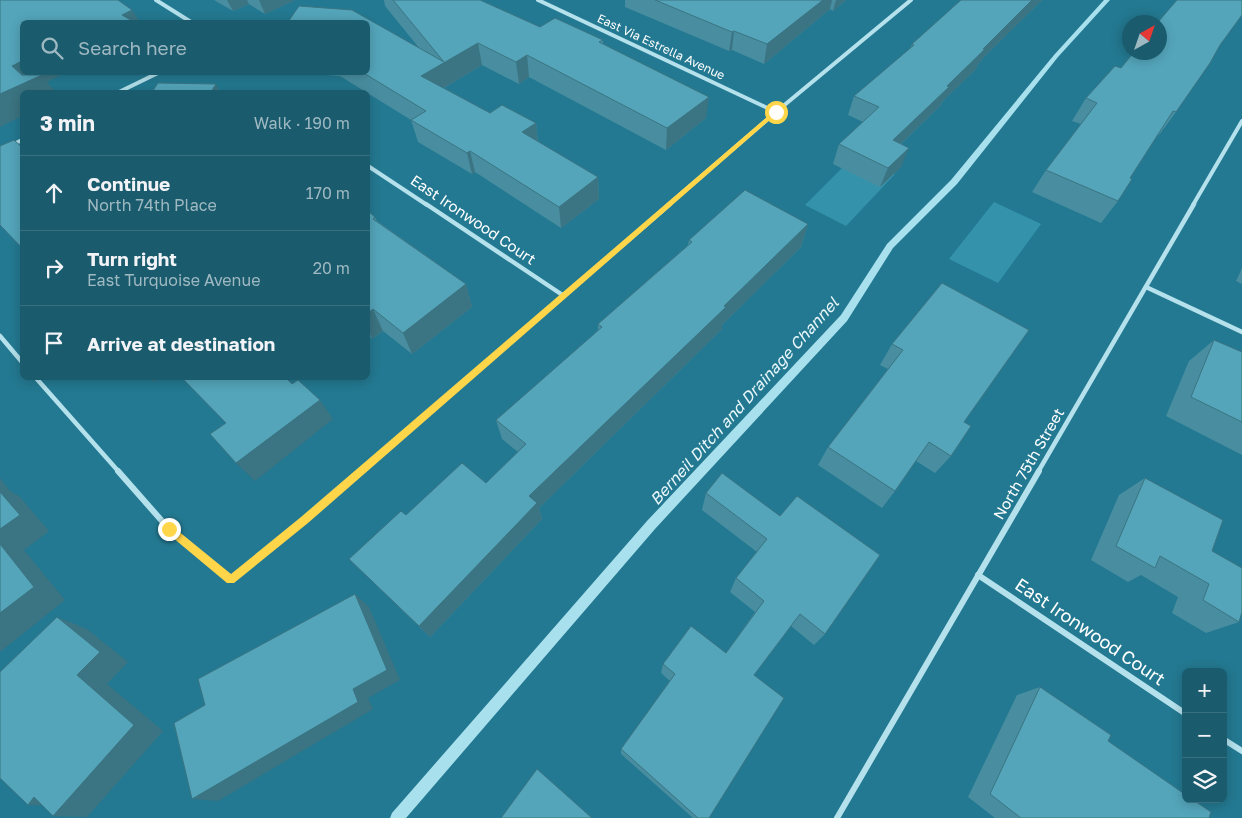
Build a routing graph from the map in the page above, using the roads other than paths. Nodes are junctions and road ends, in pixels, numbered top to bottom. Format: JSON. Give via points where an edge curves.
{"nodes":[{"id":1,"x":156,"y":0,"type":"edge"},
{"id":2,"x":538,"y":0,"type":"edge"},
{"id":3,"x":911,"y":0,"type":"edge"},
{"id":4,"x":188,"y":20,"type":"edge"},
{"id":5,"x":154,"y":75,"type":"edge"},
{"id":6,"x":123,"y":90,"type":"edge"},
{"id":7,"x":776,"y":112,"type":"junction"},
{"id":8,"x":1242,"y":121,"type":"edge"},
{"id":9,"x":20,"y":141,"type":"edge"},
{"id":10,"x":0,"y":151,"type":"edge"},
{"id":11,"x":370,"y":167,"type":"edge"},
{"id":12,"x":1146,"y":287,"type":"junction"},
{"id":13,"x":564,"y":296,"type":"junction"},
{"id":14,"x":1242,"y":332,"type":"edge"},
{"id":15,"x":0,"y":336,"type":"edge"},
{"id":16,"x":20,"y":360,"type":"edge"},
{"id":17,"x":38,"y":380,"type":"edge"},
{"id":18,"x":978,"y":575,"type":"junction"},
{"id":19,"x":1185,"y":713,"type":"edge"},
{"id":20,"x":1227,"y":742,"type":"edge"},
{"id":21,"x":1242,"y":751,"type":"edge"},
{"id":22,"x":836,"y":818,"type":"edge"}],
"edges":[{"from":1,"to":4,"type":"street"},
{"from":2,"to":7,"type":"street","name":"East Via Estrella Avenue"},
{"from":3,"to":7,"type":"street"},
{"from":5,"to":6,"type":"street"},
{"from":7,"to":13,"type":"street"},
{"from":8,"to":12,"type":"street","name":"North 75th Street"},
{"from":9,"to":10,"type":"street"},
{"from":11,"to":13,"type":"street","name":"East Ironwood Court"},
{"from":12,"to":14,"type":"street"},
{"from":12,"to":18,"type":"street","name":"North 75th Street"},
{"from":13,"to":17,"type":"street","via":[[231,580],[169,529]]},
{"from":15,"to":16,"type":"street"},
{"from":18,"to":19,"type":"street","name":"East Ironwood Court"},
{"from":18,"to":22,"type":"street","name":"North 75th Street"},
{"from":20,"to":21,"type":"street"}]}
